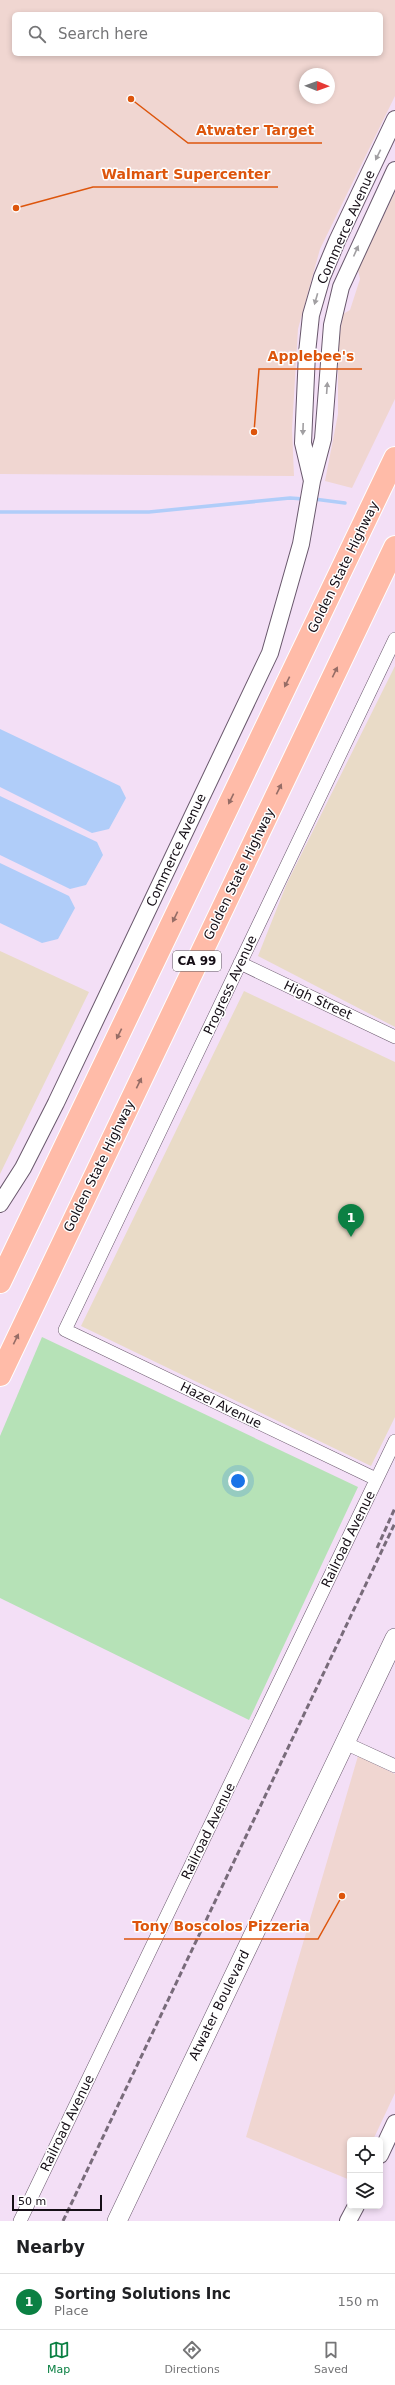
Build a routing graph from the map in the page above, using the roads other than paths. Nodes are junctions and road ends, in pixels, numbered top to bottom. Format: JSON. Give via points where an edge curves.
{"nodes":[{"id":1,"x":395,"y":120,"type":"edge"},
{"id":2,"x":395,"y":170,"type":"edge"},
{"id":3,"x":395,"y":458,"type":"edge"},
{"id":4,"x":312,"y":481,"type":"junction"},
{"id":5,"x":395,"y":547,"type":"edge"},
{"id":6,"x":395,"y":639,"type":"edge"},
{"id":7,"x":240,"y":963,"type":"junction"},
{"id":8,"x":395,"y":1037,"type":"edge"},
{"id":9,"x":0,"y":1204,"type":"edge"},
{"id":10,"x":0,"y":1282,"type":"edge"},
{"id":11,"x":65,"y":1330,"type":"joint"},
{"id":12,"x":0,"y":1375,"type":"edge"},
{"id":13,"x":395,"y":1441,"type":"edge"},
{"id":14,"x":376,"y":1479,"type":"junction"},
{"id":15,"x":395,"y":1638,"type":"edge"},
{"id":16,"x":345,"y":1743,"type":"junction"},
{"id":17,"x":395,"y":1766,"type":"edge"},
{"id":18,"x":395,"y":2123,"type":"edge"},
{"id":19,"x":383,"y":2149,"type":"edge"},
{"id":20,"x":354,"y":2209,"type":"edge"},
{"id":21,"x":20,"y":2221,"type":"edge"},
{"id":22,"x":117,"y":2221,"type":"edge"},
{"id":23,"x":348,"y":2221,"type":"edge"}],
"edges":[{"from":1,"to":4,"type":"street","name":"Commerce Avenue","one_way":true,"via":[[337,241],[322,277],[312,315],[307,353],[303,442]]},
{"from":4,"to":2,"type":"street","name":"Commerce Avenue","one_way":true,"via":[[323,439],[332,325],[341,287]]},
{"from":3,"to":10,"type":"highway","name":"Golden State Highway","number":"CA 99","one_way":true},
{"from":4,"to":9,"type":"street","name":"Commerce Avenue","via":[[290,588],[270,653],[56,1103],[23,1168]]},
{"from":12,"to":5,"type":"highway","name":"Golden State Highway","number":"CA 99","one_way":true},
{"from":6,"to":7,"type":"street","name":"Progress Avenue"},
{"from":7,"to":8,"type":"street","name":"High Street"},
{"from":7,"to":11,"type":"street","name":"Progress Avenue"},
{"from":11,"to":14,"type":"street","name":"Hazel Avenue"},
{"from":13,"to":14,"type":"street","name":"Railroad Avenue"},
{"from":14,"to":21,"type":"street","name":"Railroad Avenue"},
{"from":15,"to":16,"type":"main road","name":"Atwater Boulevard"},
{"from":16,"to":17,"type":"street"},
{"from":16,"to":22,"type":"main road","name":"Atwater Boulevard"},
{"from":18,"to":19,"type":"street"},
{"from":20,"to":23,"type":"street"}]}
